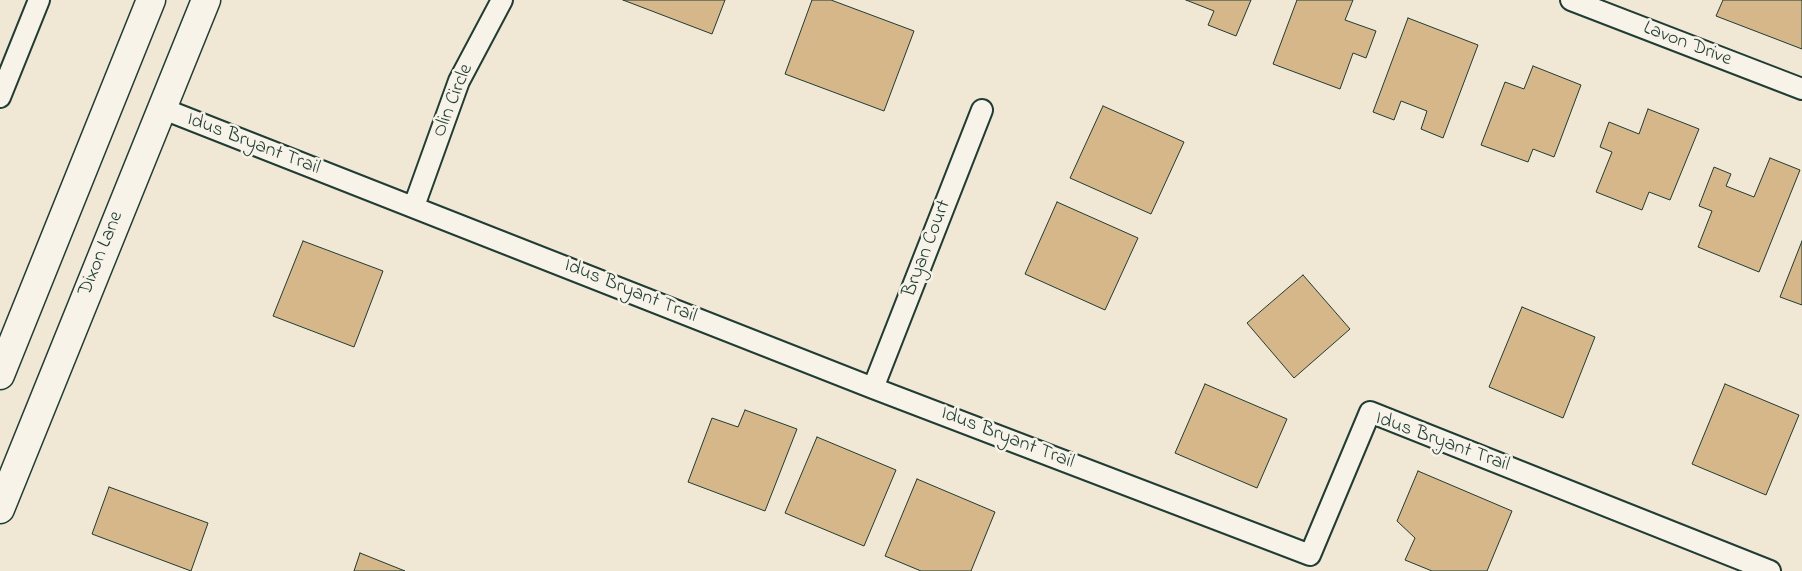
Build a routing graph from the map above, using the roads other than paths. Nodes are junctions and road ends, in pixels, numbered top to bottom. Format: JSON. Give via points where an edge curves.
{"nodes":[{"id":1,"x":39,"y":0,"type":"edge"},
{"id":2,"x":151,"y":0,"type":"edge"},
{"id":3,"x":206,"y":0,"type":"edge"},
{"id":4,"x":502,"y":0,"type":"edge"},
{"id":5,"x":1572,"y":0,"type":"edge"},
{"id":6,"x":1802,"y":89,"type":"edge"},
{"id":7,"x":0,"y":97,"type":"edge"},
{"id":8,"x":161,"y":108,"type":"junction"},
{"id":9,"x":982,"y":110,"type":"dead end"},
{"id":10,"x":414,"y":206,"type":"junction"},
{"id":11,"x":0,"y":375,"type":"edge"},
{"id":12,"x":873,"y":388,"type":"junction"},
{"id":13,"x":0,"y":509,"type":"edge"},
{"id":14,"x":1770,"y":571,"type":"edge"}],
"edges":[{"from":1,"to":7,"type":"street"},
{"from":2,"to":11,"type":"main road"},
{"from":3,"to":8,"type":"main road","name":"Dixon Lane"},
{"from":4,"to":10,"type":"street","name":"Olin Circle","via":[[459,81]]},
{"from":5,"to":6,"type":"street","name":"Lavon Drive"},
{"from":8,"to":10,"type":"street","name":"Idus Bryant Trail"},
{"from":8,"to":13,"type":"main road","name":"Dixon Lane"},
{"from":9,"to":12,"type":"street","name":"Bryan Court"},
{"from":10,"to":12,"type":"street","name":"Idus Bryant Trail"},
{"from":12,"to":14,"type":"street","name":"Idus Bryant Trail","via":[[1310,555],[1370,412]]}]}
